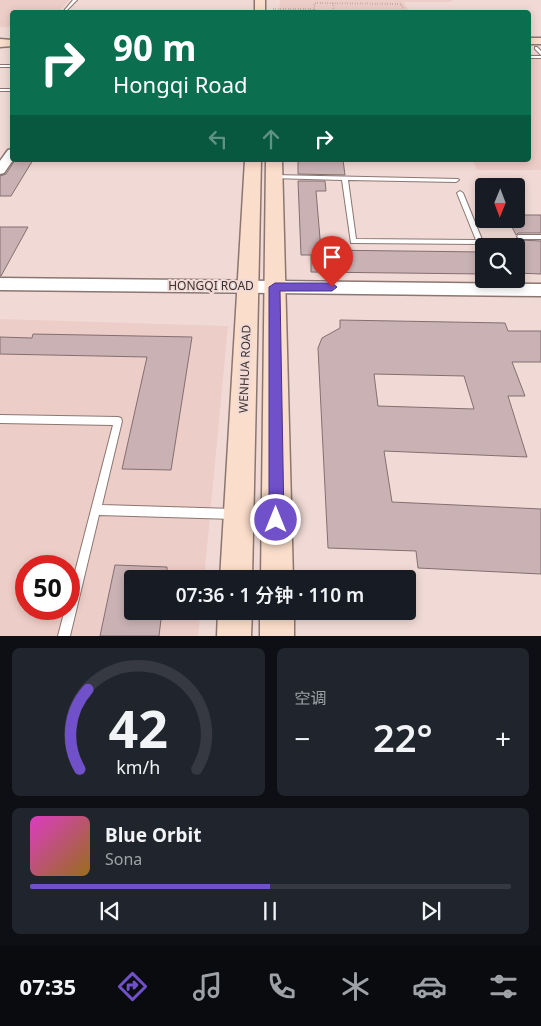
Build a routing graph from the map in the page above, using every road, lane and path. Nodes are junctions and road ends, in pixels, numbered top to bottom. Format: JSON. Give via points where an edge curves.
{"nodes":[{"id":1,"x":75,"y":0,"type":"edge"},
{"id":2,"x":333,"y":3,"type":"junction"},
{"id":3,"x":273,"y":9,"type":"dead end"},
{"id":4,"x":66,"y":10,"type":"edge"},
{"id":5,"x":294,"y":10,"type":"edge"},
{"id":6,"x":315,"y":10,"type":"edge"},
{"id":7,"x":334,"y":10,"type":"edge"},
{"id":8,"x":403,"y":10,"type":"edge"},
{"id":9,"x":10,"y":155,"type":"edge"},
{"id":10,"x":254,"y":162,"type":"edge"},
{"id":11,"x":274,"y":169,"type":"edge"},
{"id":12,"x":0,"y":170,"type":"edge"},
{"id":13,"x":345,"y":178,"type":"junction"},
{"id":14,"x":456,"y":180,"type":"dead end"},
{"id":15,"x":460,"y":193,"type":"dead end"},
{"id":16,"x":520,"y":237,"type":"dead end"},
{"id":17,"x":541,"y":237,"type":"edge"},
{"id":18,"x":0,"y":284,"type":"edge"},
{"id":19,"x":248,"y":286,"type":"junction"},
{"id":20,"x":275,"y":287,"type":"junction"},
{"id":21,"x":541,"y":290,"type":"edge"},
{"id":22,"x":0,"y":419,"type":"edge"},
{"id":23,"x":95,"y":510,"type":"junction"},
{"id":24,"x":239,"y":514,"type":"junction"},
{"id":25,"x":236,"y":570,"type":"edge"},
{"id":26,"x":277,"y":570,"type":"edge"},
{"id":27,"x":234,"y":620,"type":"edge"},
{"id":28,"x":277,"y":620,"type":"edge"},
{"id":29,"x":64,"y":636,"type":"edge"},
{"id":30,"x":234,"y":636,"type":"edge"},
{"id":31,"x":277,"y":636,"type":"edge"}],
"edges":[{"from":1,"to":4,"type":"lane"},
{"from":2,"to":6,"type":"path","via":[[314,3]]},
{"from":2,"to":7,"type":"path"},
{"from":2,"to":8,"type":"path","via":[[401,4]]},
{"from":3,"to":5,"type":"path"},
{"from":9,"to":12,"type":"street"},
{"from":10,"to":19,"type":"main road","name":"WENHUA ROAD"},
{"from":11,"to":13,"type":"lane"},
{"from":11,"to":20,"type":"main road"},
{"from":13,"to":14,"type":"lane"},
{"from":13,"to":15,"type":"lane","via":[[353,240],[480,242]]},
{"from":16,"to":17,"type":"lane"},
{"from":18,"to":19,"type":"street","name":"HONGQI ROAD"},
{"from":19,"to":20,"type":"street","name":"HONGQI ROAD"},
{"from":19,"to":24,"type":"main road","name":"WENHUA ROAD"},
{"from":20,"to":21,"type":"street","name":"HONGQI ROAD"},
{"from":20,"to":26,"type":"main road"},
{"from":22,"to":23,"type":"lane","via":[[118,421]]},
{"from":23,"to":24,"type":"lane"},
{"from":23,"to":29,"type":"lane"},
{"from":24,"to":25,"type":"main road","name":"WENHUA ROAD"},
{"from":27,"to":30,"type":"main road"},
{"from":28,"to":31,"type":"main road"}]}
